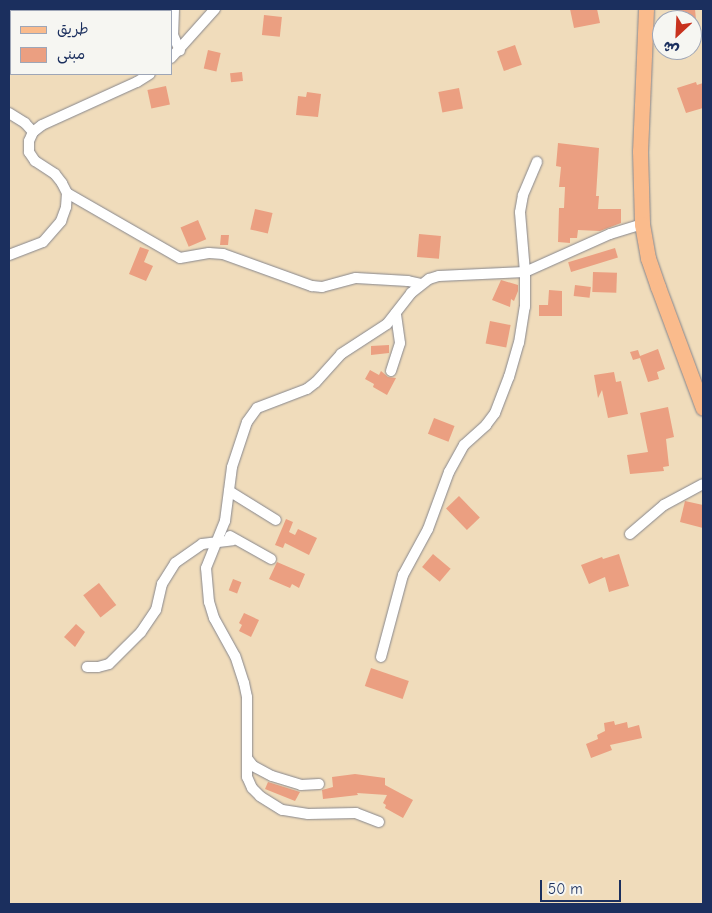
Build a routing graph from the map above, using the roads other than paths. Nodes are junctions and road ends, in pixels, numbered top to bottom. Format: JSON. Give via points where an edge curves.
{"nodes":[{"id":1,"x":174,"y":9,"type":"edge"},
{"id":2,"x":214,"y":9,"type":"edge"},
{"id":3,"x":646,"y":9,"type":"edge"},
{"id":4,"x":180,"y":51,"type":"junction"},
{"id":5,"x":172,"y":57,"type":"edge"},
{"id":6,"x":148,"y":75,"type":"edge"},
{"id":7,"x":9,"y":113,"type":"edge"},
{"id":8,"x":33,"y":132,"type":"junction"},
{"id":9,"x":537,"y":162,"type":"dead end"},
{"id":10,"x":67,"y":193,"type":"junction"},
{"id":11,"x":642,"y":224,"type":"junction"},
{"id":12,"x":9,"y":255,"type":"edge"},
{"id":13,"x":525,"y":272,"type":"junction"},
{"id":14,"x":421,"y":284,"type":"junction"},
{"id":15,"x":396,"y":313,"type":"junction"},
{"id":16,"x":391,"y":371,"type":"dead end"},
{"id":17,"x":703,"y":408,"type":"edge"},
{"id":18,"x":703,"y":484,"type":"edge"},
{"id":19,"x":229,"y":491,"type":"junction"},
{"id":20,"x":276,"y":520,"type":"dead end"},
{"id":21,"x":225,"y":521,"type":"junction"},
{"id":22,"x":630,"y":534,"type":"dead end"},
{"id":23,"x":233,"y":540,"type":"junction"},
{"id":24,"x":216,"y":541,"type":"junction"},
{"id":25,"x":270,"y":559,"type":"dead end"},
{"id":26,"x":381,"y":657,"type":"dead end"},
{"id":27,"x":87,"y":667,"type":"dead end"},
{"id":28,"x":247,"y":758,"type":"junction"},
{"id":29,"x":319,"y":784,"type":"dead end"},
{"id":30,"x":379,"y":822,"type":"dead end"}],
"edges":[{"from":1,"to":4,"type":"street","via":[[173,34]]},
{"from":2,"to":4,"type":"street"},
{"from":3,"to":11,"type":"main road","via":[[640,151]]},
{"from":4,"to":5,"type":"street"},
{"from":6,"to":8,"type":"street"},
{"from":7,"to":8,"type":"street"},
{"from":8,"to":10,"type":"street","via":[[29,152],[35,161],[55,174]]},
{"from":9,"to":13,"type":"street","via":[[526,186],[520,212]]},
{"from":10,"to":12,"type":"street","via":[[61,220],[54,232],[43,242]]},
{"from":10,"to":14,"type":"street","via":[[180,258],[223,254],[312,286],[322,287],[356,278]]},
{"from":11,"to":13,"type":"street","via":[[610,234]]},
{"from":11,"to":17,"type":"main road","via":[[648,258]]},
{"from":13,"to":14,"type":"street","via":[[439,276]]},
{"from":13,"to":26,"type":"street","via":[[525,308],[509,377],[494,413],[464,445],[448,472],[428,529],[403,575]]},
{"from":14,"to":15,"type":"street"},
{"from":15,"to":16,"type":"street","via":[[400,342]]},
{"from":15,"to":19,"type":"street","via":[[376,333],[341,354],[307,389],[264,404],[251,414],[238,444]]},
{"from":18,"to":22,"type":"street","via":[[664,505]]},
{"from":19,"to":20,"type":"street"},
{"from":19,"to":21,"type":"street"},
{"from":21,"to":23,"type":"street"},
{"from":21,"to":24,"type":"street"},
{"from":23,"to":24,"type":"street"},
{"from":23,"to":25,"type":"street"},
{"from":24,"to":27,"type":"street","via":[[202,544],[175,562],[165,578],[150,622],[109,664]]},
{"from":24,"to":28,"type":"street","via":[[206,568],[207,586],[214,618],[235,656],[244,683]]},
{"from":28,"to":29,"type":"street","via":[[253,766],[272,776],[301,785]]},
{"from":28,"to":30,"type":"street","via":[[247,777],[252,788],[282,810],[308,814],[356,813]]}]}
